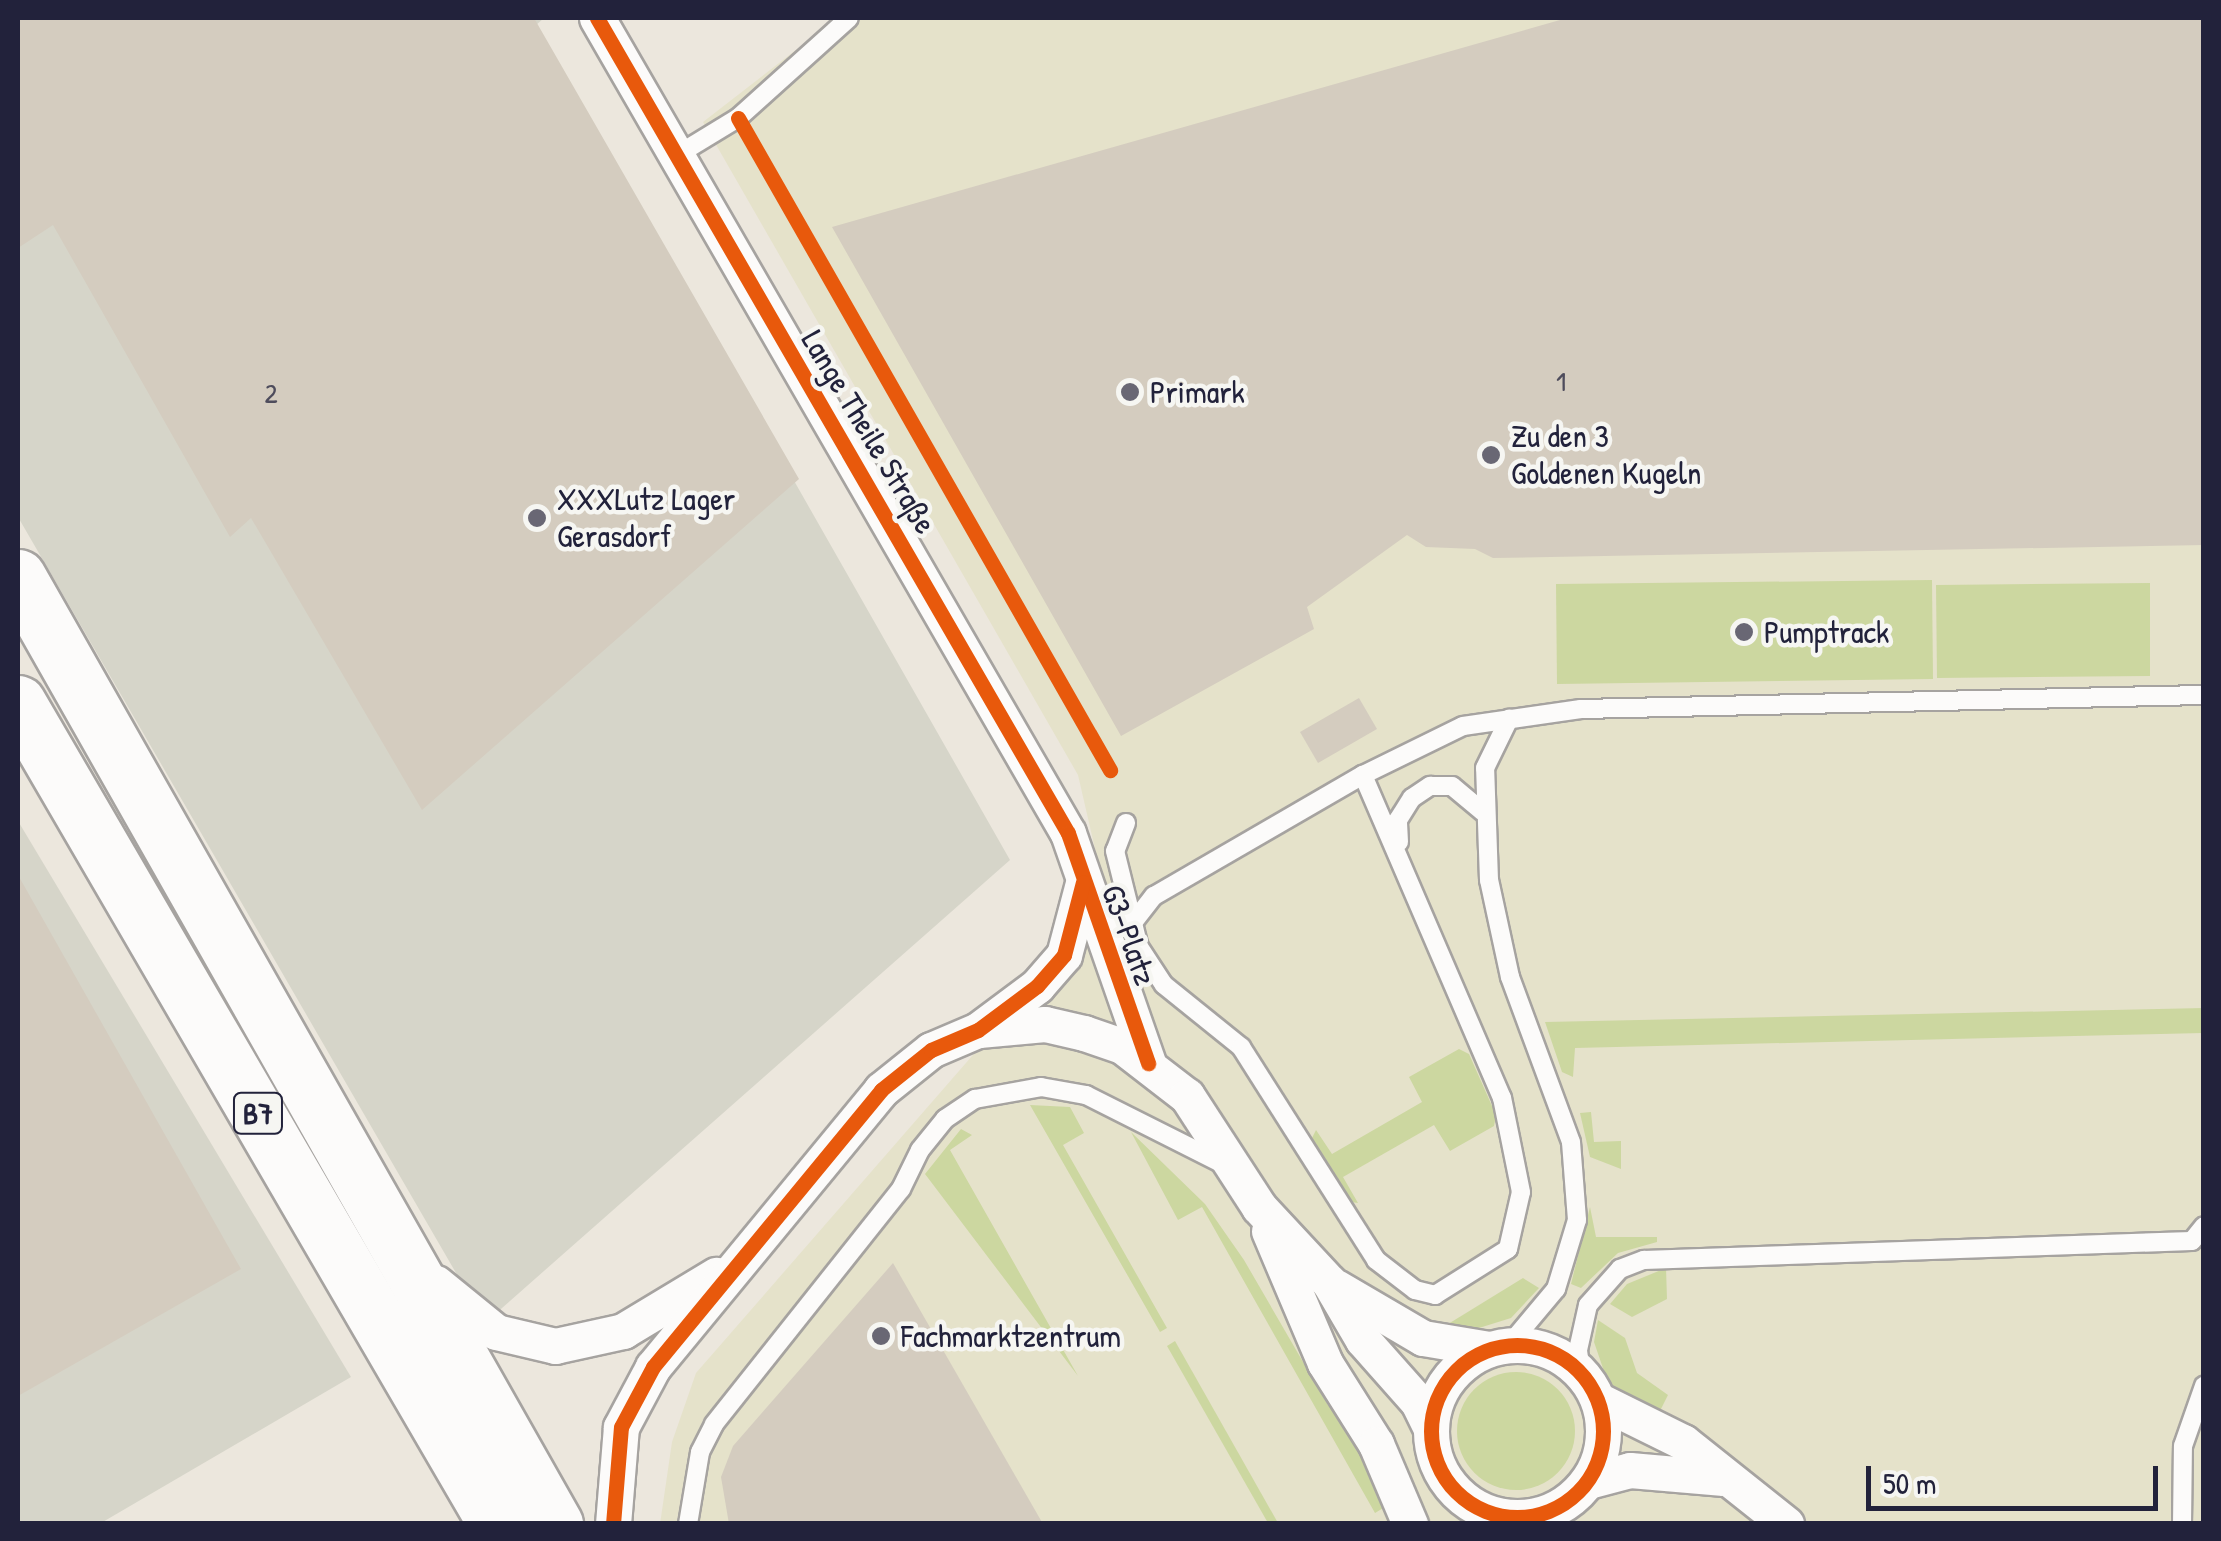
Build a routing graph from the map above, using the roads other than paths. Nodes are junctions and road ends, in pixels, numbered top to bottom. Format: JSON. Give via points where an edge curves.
{"nodes":[{"id":1,"x":597,"y":18,"type":"edge"},
{"id":2,"x":849,"y":18,"type":"edge"},
{"id":3,"x":674,"y":157,"type":"junction"},
{"id":4,"x":18,"y":577,"type":"edge"},
{"id":5,"x":2204,"y":695,"type":"edge"},
{"id":6,"x":18,"y":704,"type":"edge"},
{"id":7,"x":1509,"y":718,"type":"junction"},
{"id":8,"x":1363,"y":775,"type":"junction"},
{"id":9,"x":1484,"y":812,"type":"junction"},
{"id":10,"x":1126,"y":823,"type":"dead end"},
{"id":11,"x":1399,"y":848,"type":"junction"},
{"id":12,"x":1084,"y":880,"type":"junction"},
{"id":13,"x":1135,"y":920,"type":"junction"},
{"id":14,"x":978,"y":1030,"type":"junction"},
{"id":15,"x":1148,"y":1063,"type":"junction"},
{"id":16,"x":1239,"y":1170,"type":"junction"},
{"id":17,"x":367,"y":1197,"type":"junction"},
{"id":18,"x":1259,"y":1207,"type":"junction"},
{"id":19,"x":2204,"y":1226,"type":"edge"},
{"id":20,"x":734,"y":1264,"type":"junction"},
{"id":21,"x":1329,"y":1282,"type":"junction"},
{"id":22,"x":1499,"y":1347,"type":"junction"},
{"id":23,"x":1590,"y":1386,"type":"junction"},
{"id":24,"x":2204,"y":1386,"type":"edge"},
{"id":25,"x":1430,"y":1427,"type":"junction"},
{"id":26,"x":1721,"y":1478,"type":"junction"},
{"id":27,"x":1588,"y":1481,"type":"junction"},
{"id":28,"x":1558,"y":1515,"type":"edge"},
{"id":29,"x":1483,"y":1516,"type":"edge"},
{"id":30,"x":496,"y":1524,"type":"edge"},
{"id":31,"x":555,"y":1524,"type":"edge"},
{"id":32,"x":613,"y":1524,"type":"edge"},
{"id":33,"x":688,"y":1524,"type":"edge"},
{"id":34,"x":1410,"y":1524,"type":"edge"},
{"id":35,"x":1786,"y":1524,"type":"edge"},
{"id":36,"x":2182,"y":1524,"type":"edge"}],
"edges":[{"from":1,"to":3,"type":"street","name":"Lange Theile Straße"},
{"from":2,"to":3,"type":"lane","via":[[738,118]]},
{"from":3,"to":12,"type":"street","name":"Lange Theile Straße","via":[[966,650],[1068,833]]},
{"from":4,"to":17,"type":"main road","number":"B7"},
{"from":5,"to":7,"type":"lane","via":[[1581,709]]},
{"from":6,"to":30,"type":"main road","number":"B7"},
{"from":7,"to":8,"type":"lane","via":[[1464,726]]},
{"from":7,"to":9,"type":"lane","via":[[1486,768]]},
{"from":8,"to":11,"type":"lane"},
{"from":8,"to":13,"type":"lane","via":[[1154,896]]},
{"from":9,"to":11,"type":"lane","via":[[1452,786],[1430,786],[1398,820]]},
{"from":9,"to":22,"type":"lane","via":[[1489,880],[1510,977],[1571,1142],[1577,1190],[1577,1220],[1556,1289]]},
{"from":10,"to":13,"type":"lane","via":[[1115,851]]},
{"from":11,"to":13,"type":"lane","via":[[1430,938],[1502,1098],[1521,1192],[1517,1226],[1495,1262],[1436,1296],[1394,1275],[1352,1228],[1240,1047],[1164,985],[1138,947]]},
{"from":12,"to":14,"type":"street","name":"G3-Platz","via":[[1064,955],[1037,986]]},
{"from":12,"to":15,"type":"street","name":"G3-Platz"},
{"from":14,"to":15,"type":"street","via":[[1045,1024],[1122,1046]]},
{"from":14,"to":20,"type":"street","via":[[931,1050],[881,1090]]},
{"from":15,"to":16,"type":"street","via":[[1188,1096]]},
{"from":16,"to":18,"type":"street"},
{"from":16,"to":33,"type":"lane","via":[[1165,1139],[1123,1110],[1041,1087],[975,1099],[945,1119],[901,1189],[714,1424],[700,1452]]},
{"from":17,"to":20,"type":"street","via":[[469,1316],[527,1343],[592,1342],[623,1331]]},
{"from":17,"to":31,"type":"main road","number":"B7"},
{"from":18,"to":21,"type":"street"},
{"from":18,"to":34,"type":"street","via":[[1325,1363],[1376,1444]]},
{"from":19,"to":23,"type":"lane","via":[[2192,1241],[1644,1260],[1620,1268],[1588,1306],[1578,1350]]},
{"from":20,"to":32,"type":"street","via":[[632,1400],[612,1482]]},
{"from":21,"to":22,"type":"street","via":[[1423,1338]]},
{"from":21,"to":25,"type":"street","via":[[1363,1340],[1418,1402]]},
{"from":22,"to":23,"type":"street","via":[[1551,1352]]},
{"from":22,"to":25,"type":"street","via":[[1460,1366],[1443,1387]]},
{"from":23,"to":26,"type":"street","via":[[1683,1442]]},
{"from":23,"to":27,"type":"street","via":[[1603,1440]]},
{"from":24,"to":36,"type":"lane","via":[[2183,1446]]},
{"from":25,"to":29,"type":"street","via":[[1442,1474]]},
{"from":26,"to":27,"type":"street","via":[[1630,1470]]},
{"from":26,"to":35,"type":"street"},
{"from":27,"to":28,"type":"street"},
{"from":28,"to":29,"type":"street"}]}
